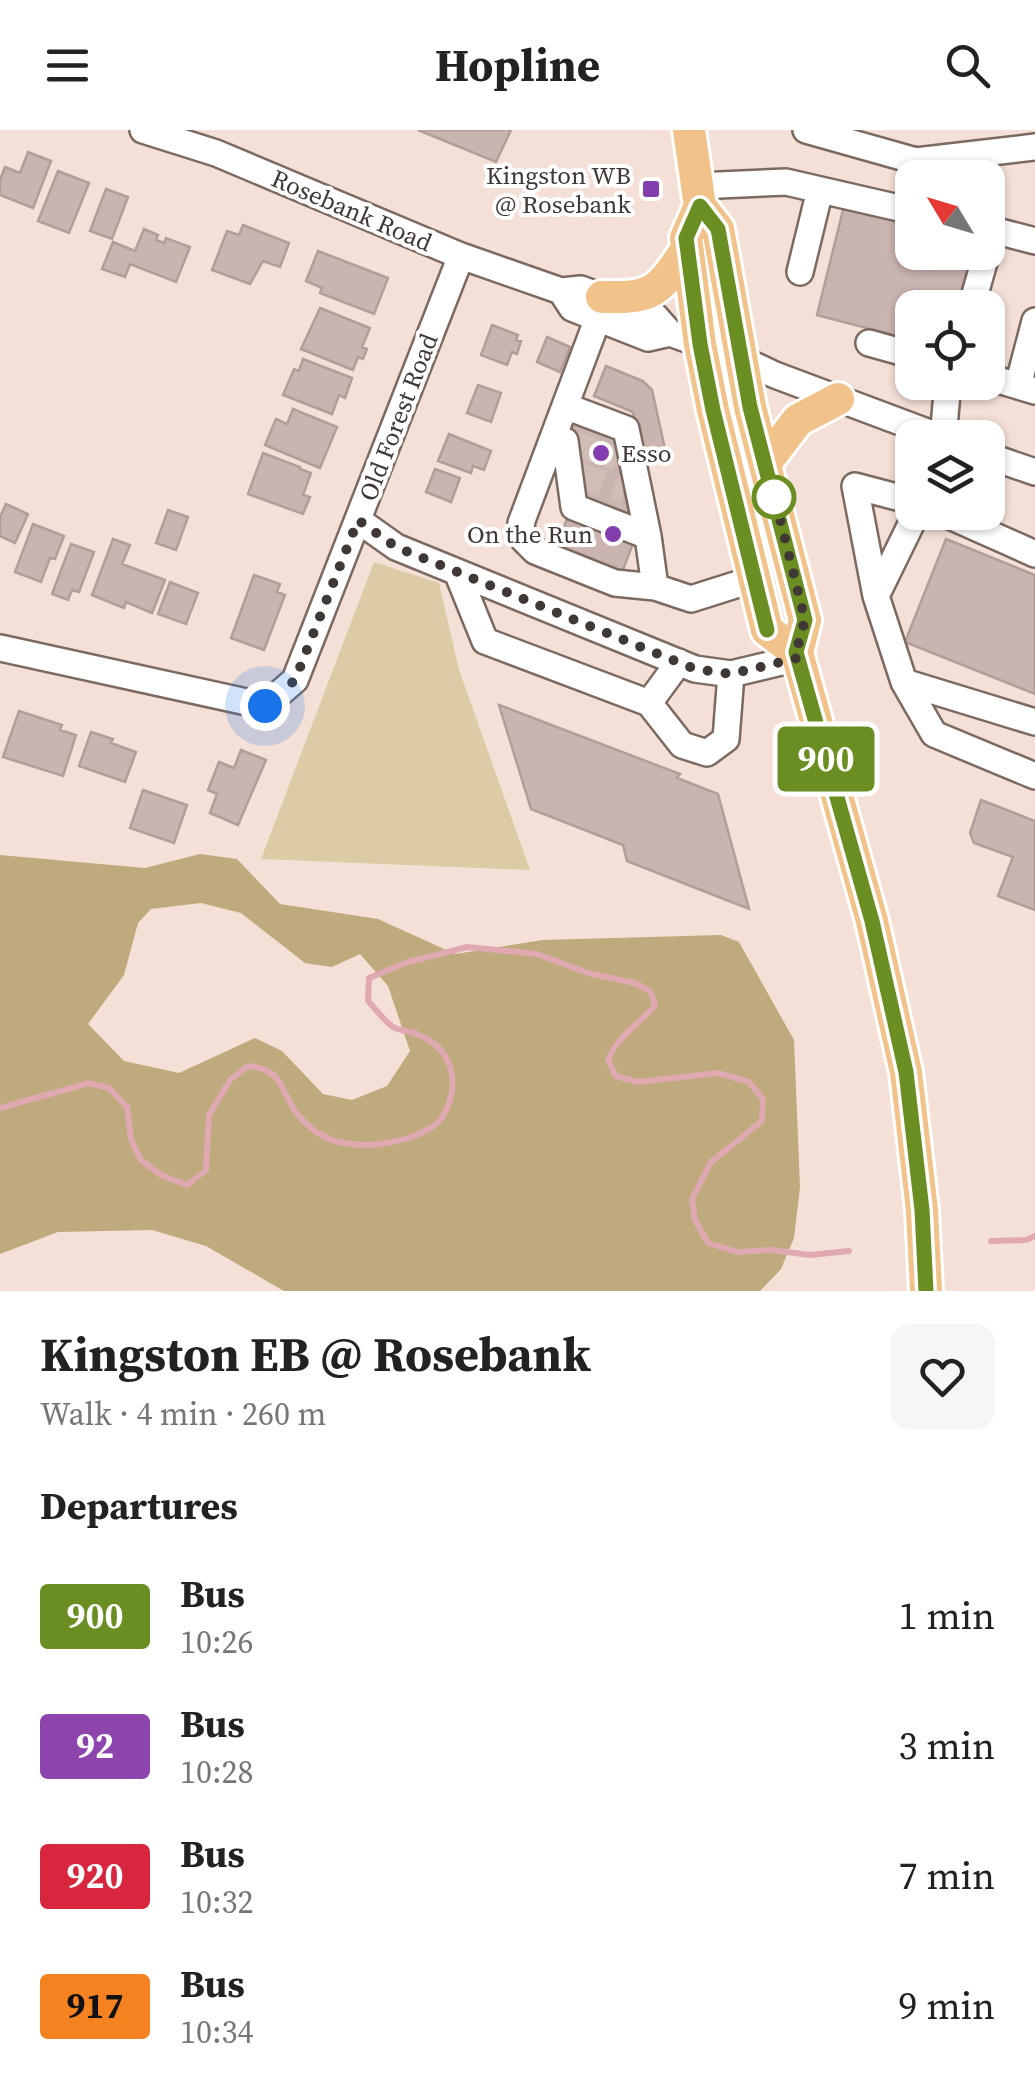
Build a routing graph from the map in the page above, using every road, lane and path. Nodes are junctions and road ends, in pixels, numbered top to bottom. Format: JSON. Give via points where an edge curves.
{"nodes":[{"id":1,"x":143,"y":130,"type":"edge"},
{"id":2,"x":689,"y":130,"type":"edge"},
{"id":3,"x":806,"y":130,"type":"edge"},
{"id":4,"x":1035,"y":147,"type":"edge"},
{"id":5,"x":820,"y":190,"type":"junction"},
{"id":6,"x":698,"y":196,"type":"junction"},
{"id":7,"x":895,"y":207,"type":"edge"},
{"id":8,"x":1005,"y":241,"type":"edge"},
{"id":9,"x":1035,"y":242,"type":"edge"},
{"id":10,"x":686,"y":249,"type":"junction"},
{"id":11,"x":462,"y":256,"type":"junction"},
{"id":12,"x":800,"y":272,"type":"dead end"},
{"id":13,"x":600,"y":308,"type":"junction"},
{"id":14,"x":1035,"y":321,"type":"edge"},
{"id":15,"x":685,"y":338,"type":"junction"},
{"id":16,"x":869,"y":343,"type":"dead end"},
{"id":17,"x":895,"y":350,"type":"edge"},
{"id":18,"x":741,"y":359,"type":"junction"},
{"id":19,"x":1027,"y":388,"type":"edge"},
{"id":20,"x":838,"y":399,"type":"junction"},
{"id":21,"x":565,"y":406,"type":"junction"},
{"id":22,"x":895,"y":420,"type":"edge"},
{"id":23,"x":560,"y":441,"type":"junction"},
{"id":24,"x":766,"y":462,"type":"junction"},
{"id":25,"x":1005,"y":462,"type":"edge"},
{"id":26,"x":1035,"y":472,"type":"edge"},
{"id":27,"x":895,"y":497,"type":"edge"},
{"id":28,"x":358,"y":520,"type":"junction"},
{"id":29,"x":909,"y":530,"type":"edge"},
{"id":30,"x":982,"y":530,"type":"edge"},
{"id":31,"x":648,"y":536,"type":"junction"},
{"id":32,"x":1035,"y":554,"type":"edge"},
{"id":33,"x":458,"y":572,"type":"junction"},
{"id":34,"x":754,"y":579,"type":"junction"},
{"id":35,"x":655,"y":587,"type":"junction"},
{"id":36,"x":876,"y":596,"type":"junction"},
{"id":37,"x":0,"y":648,"type":"edge"},
{"id":38,"x":797,"y":655,"type":"junction"},
{"id":39,"x":679,"y":662,"type":"junction"},
{"id":40,"x":731,"y":674,"type":"junction"},
{"id":41,"x":904,"y":682,"type":"junction"},
{"id":42,"x":649,"y":703,"type":"junction"},
{"id":43,"x":1035,"y":722,"type":"edge"},
{"id":44,"x":1035,"y":776,"type":"edge"},
{"id":45,"x":926,"y":1291,"type":"edge"}],
"edges":[{"from":1,"to":11,"type":"street","name":"Rosebank Road","via":[[216,153]]},
{"from":2,"to":6,"type":"main road"},
{"from":3,"to":4,"type":"street","via":[[916,161]]},
{"from":5,"to":6,"type":"street","via":[[786,182]]},
{"from":5,"to":7,"type":"street"},
{"from":5,"to":12,"type":"street"},
{"from":6,"to":10,"type":"main road"},
{"from":6,"to":18,"type":"main road","via":[[718,229]]},
{"from":8,"to":9,"type":"street"},
{"from":10,"to":13,"type":"main road","via":[[660,285]]},
{"from":10,"to":15,"type":"main road"},
{"from":11,"to":13,"type":"street","name":"Rosebank Road","via":[[561,292],[581,289]]},
{"from":11,"to":28,"type":"street","name":"Old Forest Road"},
{"from":13,"to":15,"type":"street","name":"Rosebank Road","via":[[655,316]]},
{"from":13,"to":21,"type":"street"},
{"from":14,"to":19,"type":"street"},
{"from":15,"to":18,"type":"street","name":"Rosebank Road"},
{"from":15,"to":34,"type":"main road","via":[[713,410]]},
{"from":16,"to":17,"type":"street"},
{"from":18,"to":20,"type":"street","name":"Rosebank Road"},
{"from":18,"to":24,"type":"main road"},
{"from":20,"to":22,"type":"street","name":"Rosebank Road"},
{"from":20,"to":24,"type":"main road","via":[[798,420]]},
{"from":21,"to":23,"type":"street"},
{"from":21,"to":31,"type":"street","via":[[626,429],[625,460]]},
{"from":23,"to":31,"type":"street","via":[[574,473],[574,508]]},
{"from":23,"to":35,"type":"street","via":[[521,524],[523,539],[535,551],[616,583]]},
{"from":24,"to":38,"type":"main road","via":[[805,620]]},
{"from":25,"to":26,"type":"street"},
{"from":27,"to":36,"type":"street","via":[[854,486]]},
{"from":28,"to":33,"type":"street","via":[[396,547]]},
{"from":28,"to":37,"type":"street","name":"Old Forest Road","via":[[295,680],[265,706]]},
{"from":29,"to":36,"type":"street"},
{"from":30,"to":32,"type":"street"},
{"from":31,"to":35,"type":"street"},
{"from":33,"to":39,"type":"street"},
{"from":33,"to":42,"type":"street","via":[[485,642]]},
{"from":34,"to":35,"type":"street","via":[[691,600]]},
{"from":34,"to":38,"type":"main road","via":[[767,630]]},
{"from":36,"to":41,"type":"street"},
{"from":38,"to":40,"type":"street"},
{"from":38,"to":45,"type":"main road","via":[[872,921],[906,1072]]},
{"from":39,"to":40,"type":"street"},
{"from":39,"to":42,"type":"street"},
{"from":40,"to":42,"type":"street","via":[[726,739],[707,753],[682,744]]},
{"from":41,"to":43,"type":"street"},
{"from":41,"to":44,"type":"street","via":[[934,734]]}]}
